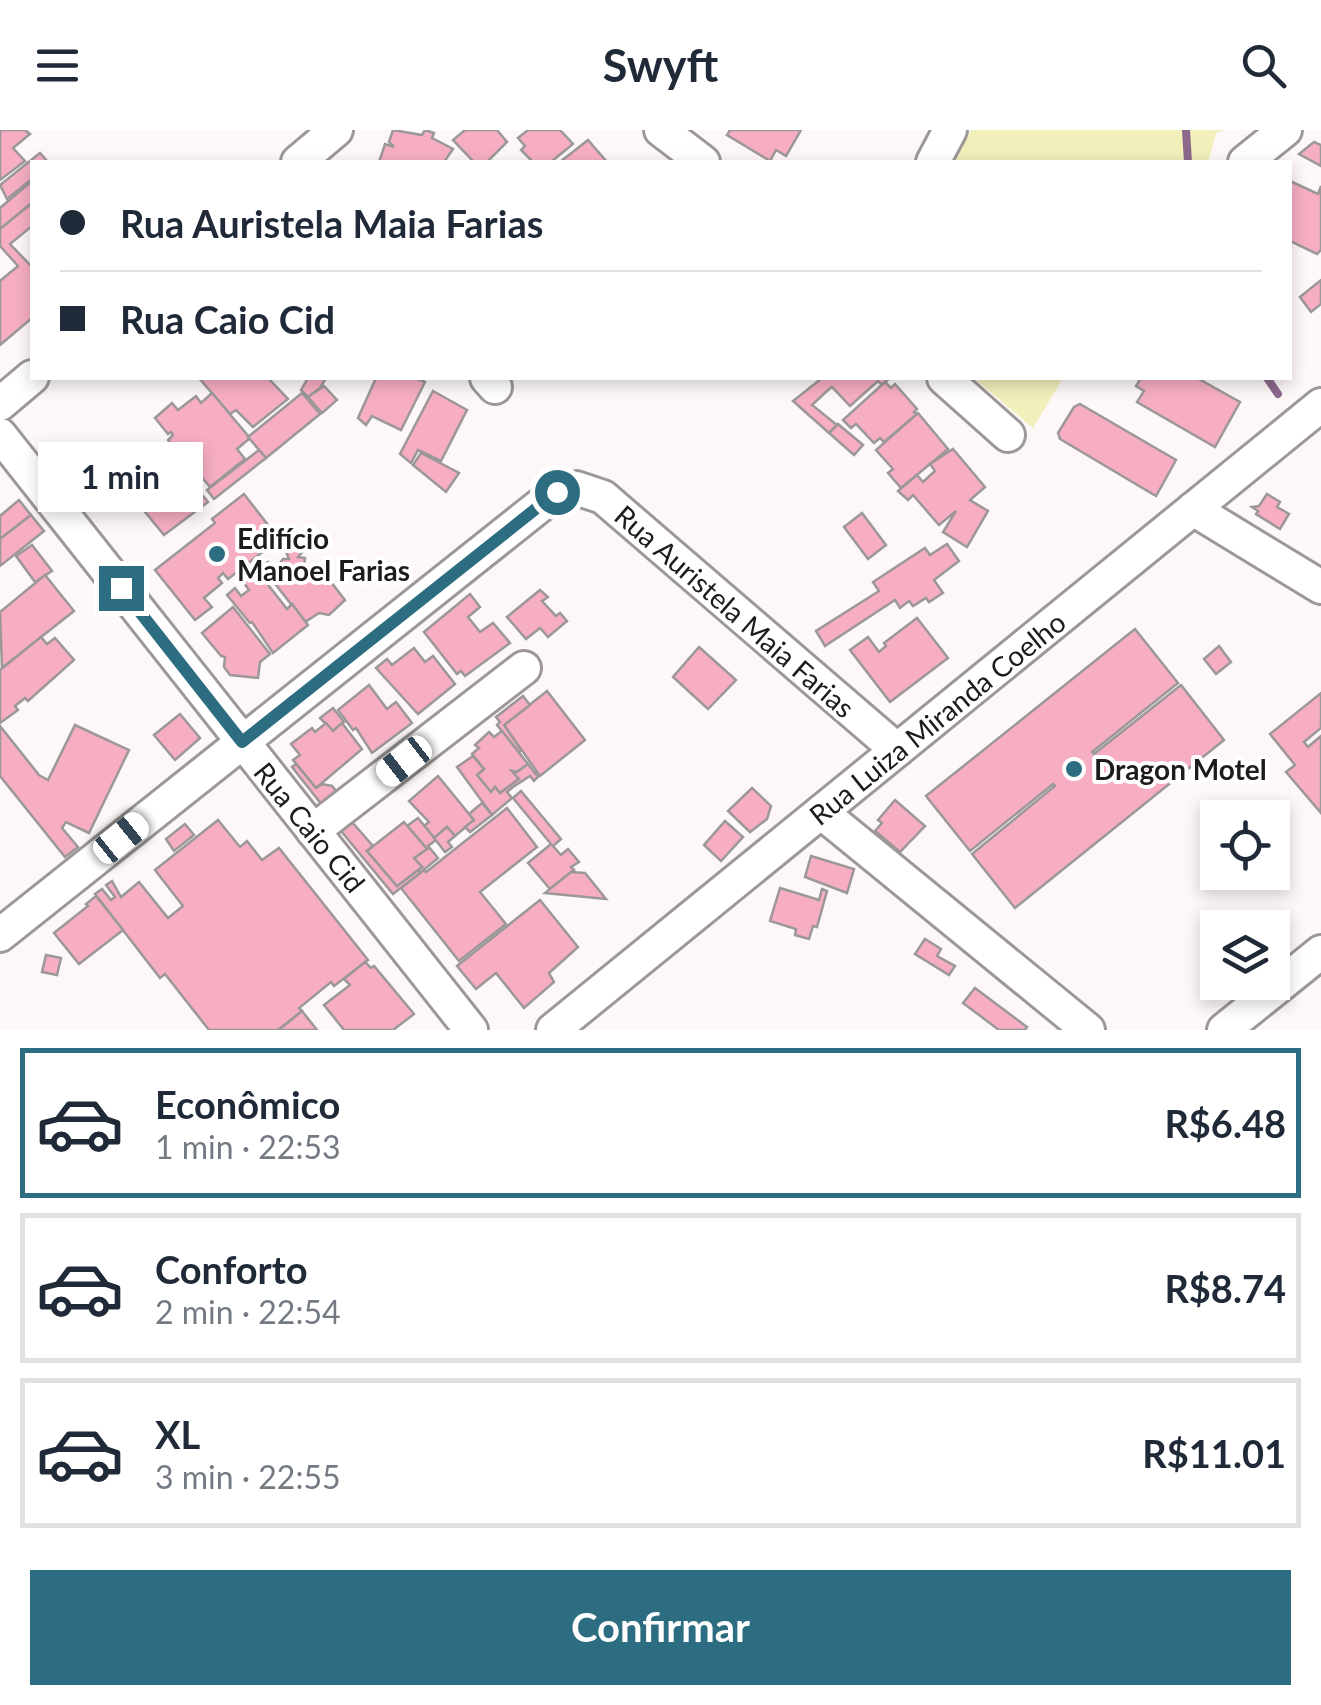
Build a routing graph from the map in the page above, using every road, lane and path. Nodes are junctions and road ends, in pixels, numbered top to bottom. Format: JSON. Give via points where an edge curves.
{"nodes":[{"id":1,"x":336,"y":130,"type":"edge"},
{"id":2,"x":950,"y":130,"type":"edge"},
{"id":3,"x":1284,"y":130,"type":"edge"},
{"id":4,"x":673,"y":133,"type":"edge"},
{"id":5,"x":307,"y":160,"type":"edge"},
{"id":6,"x":701,"y":160,"type":"edge"},
{"id":7,"x":934,"y":160,"type":"edge"},
{"id":8,"x":1246,"y":160,"type":"edge"},
{"id":9,"x":30,"y":380,"type":"edge"},
{"id":10,"x":946,"y":380,"type":"edge"},
{"id":11,"x":0,"y":404,"type":"edge"},
{"id":12,"x":1321,"y":405,"type":"edge"},
{"id":13,"x":1008,"y":435,"type":"dead end"},
{"id":14,"x":0,"y":436,"type":"edge"},
{"id":15,"x":1193,"y":509,"type":"junction"},
{"id":16,"x":1321,"y":587,"type":"edge"},
{"id":17,"x":524,"y":668,"type":"dead end"},
{"id":18,"x":242,"y":742,"type":"junction"},
{"id":19,"x":896,"y":750,"type":"junction"},
{"id":20,"x":821,"y":812,"type":"junction"},
{"id":21,"x":313,"y":831,"type":"junction"},
{"id":22,"x":0,"y":934,"type":"edge"},
{"id":23,"x":1321,"y":952,"type":"edge"},
{"id":24,"x":471,"y":1030,"type":"edge"},
{"id":25,"x":553,"y":1030,"type":"edge"},
{"id":26,"x":1088,"y":1030,"type":"edge"},
{"id":27,"x":1224,"y":1030,"type":"edge"}],
"edges":[{"from":1,"to":5,"type":"street"},
{"from":2,"to":7,"type":"street"},
{"from":3,"to":8,"type":"street"},
{"from":4,"to":6,"type":"street"},
{"from":9,"to":11,"type":"street"},
{"from":10,"to":13,"type":"street"},
{"from":12,"to":15,"type":"street","name":"Rua Luiza Miranda Coelho"},
{"from":14,"to":18,"type":"street","name":"Rua Caio Cid"},
{"from":15,"to":16,"type":"street"},
{"from":15,"to":19,"type":"street","name":"Rua Luiza Miranda Coelho"},
{"from":17,"to":21,"type":"street"},
{"from":18,"to":19,"type":"street","name":"Rua Auristela Maia Farias","via":[[557,492],[576,488],[604,497]]},
{"from":18,"to":21,"type":"street","name":"Rua Caio Cid"},
{"from":18,"to":22,"type":"street","name":"Rua Auristela Maia Farias"},
{"from":19,"to":20,"type":"street","name":"Rua Luiza Miranda Coelho"},
{"from":20,"to":25,"type":"street","name":"Rua Luiza Miranda Coelho"},
{"from":20,"to":26,"type":"street"},
{"from":21,"to":24,"type":"street","name":"Rua Caio Cid"},
{"from":23,"to":27,"type":"street"}]}
